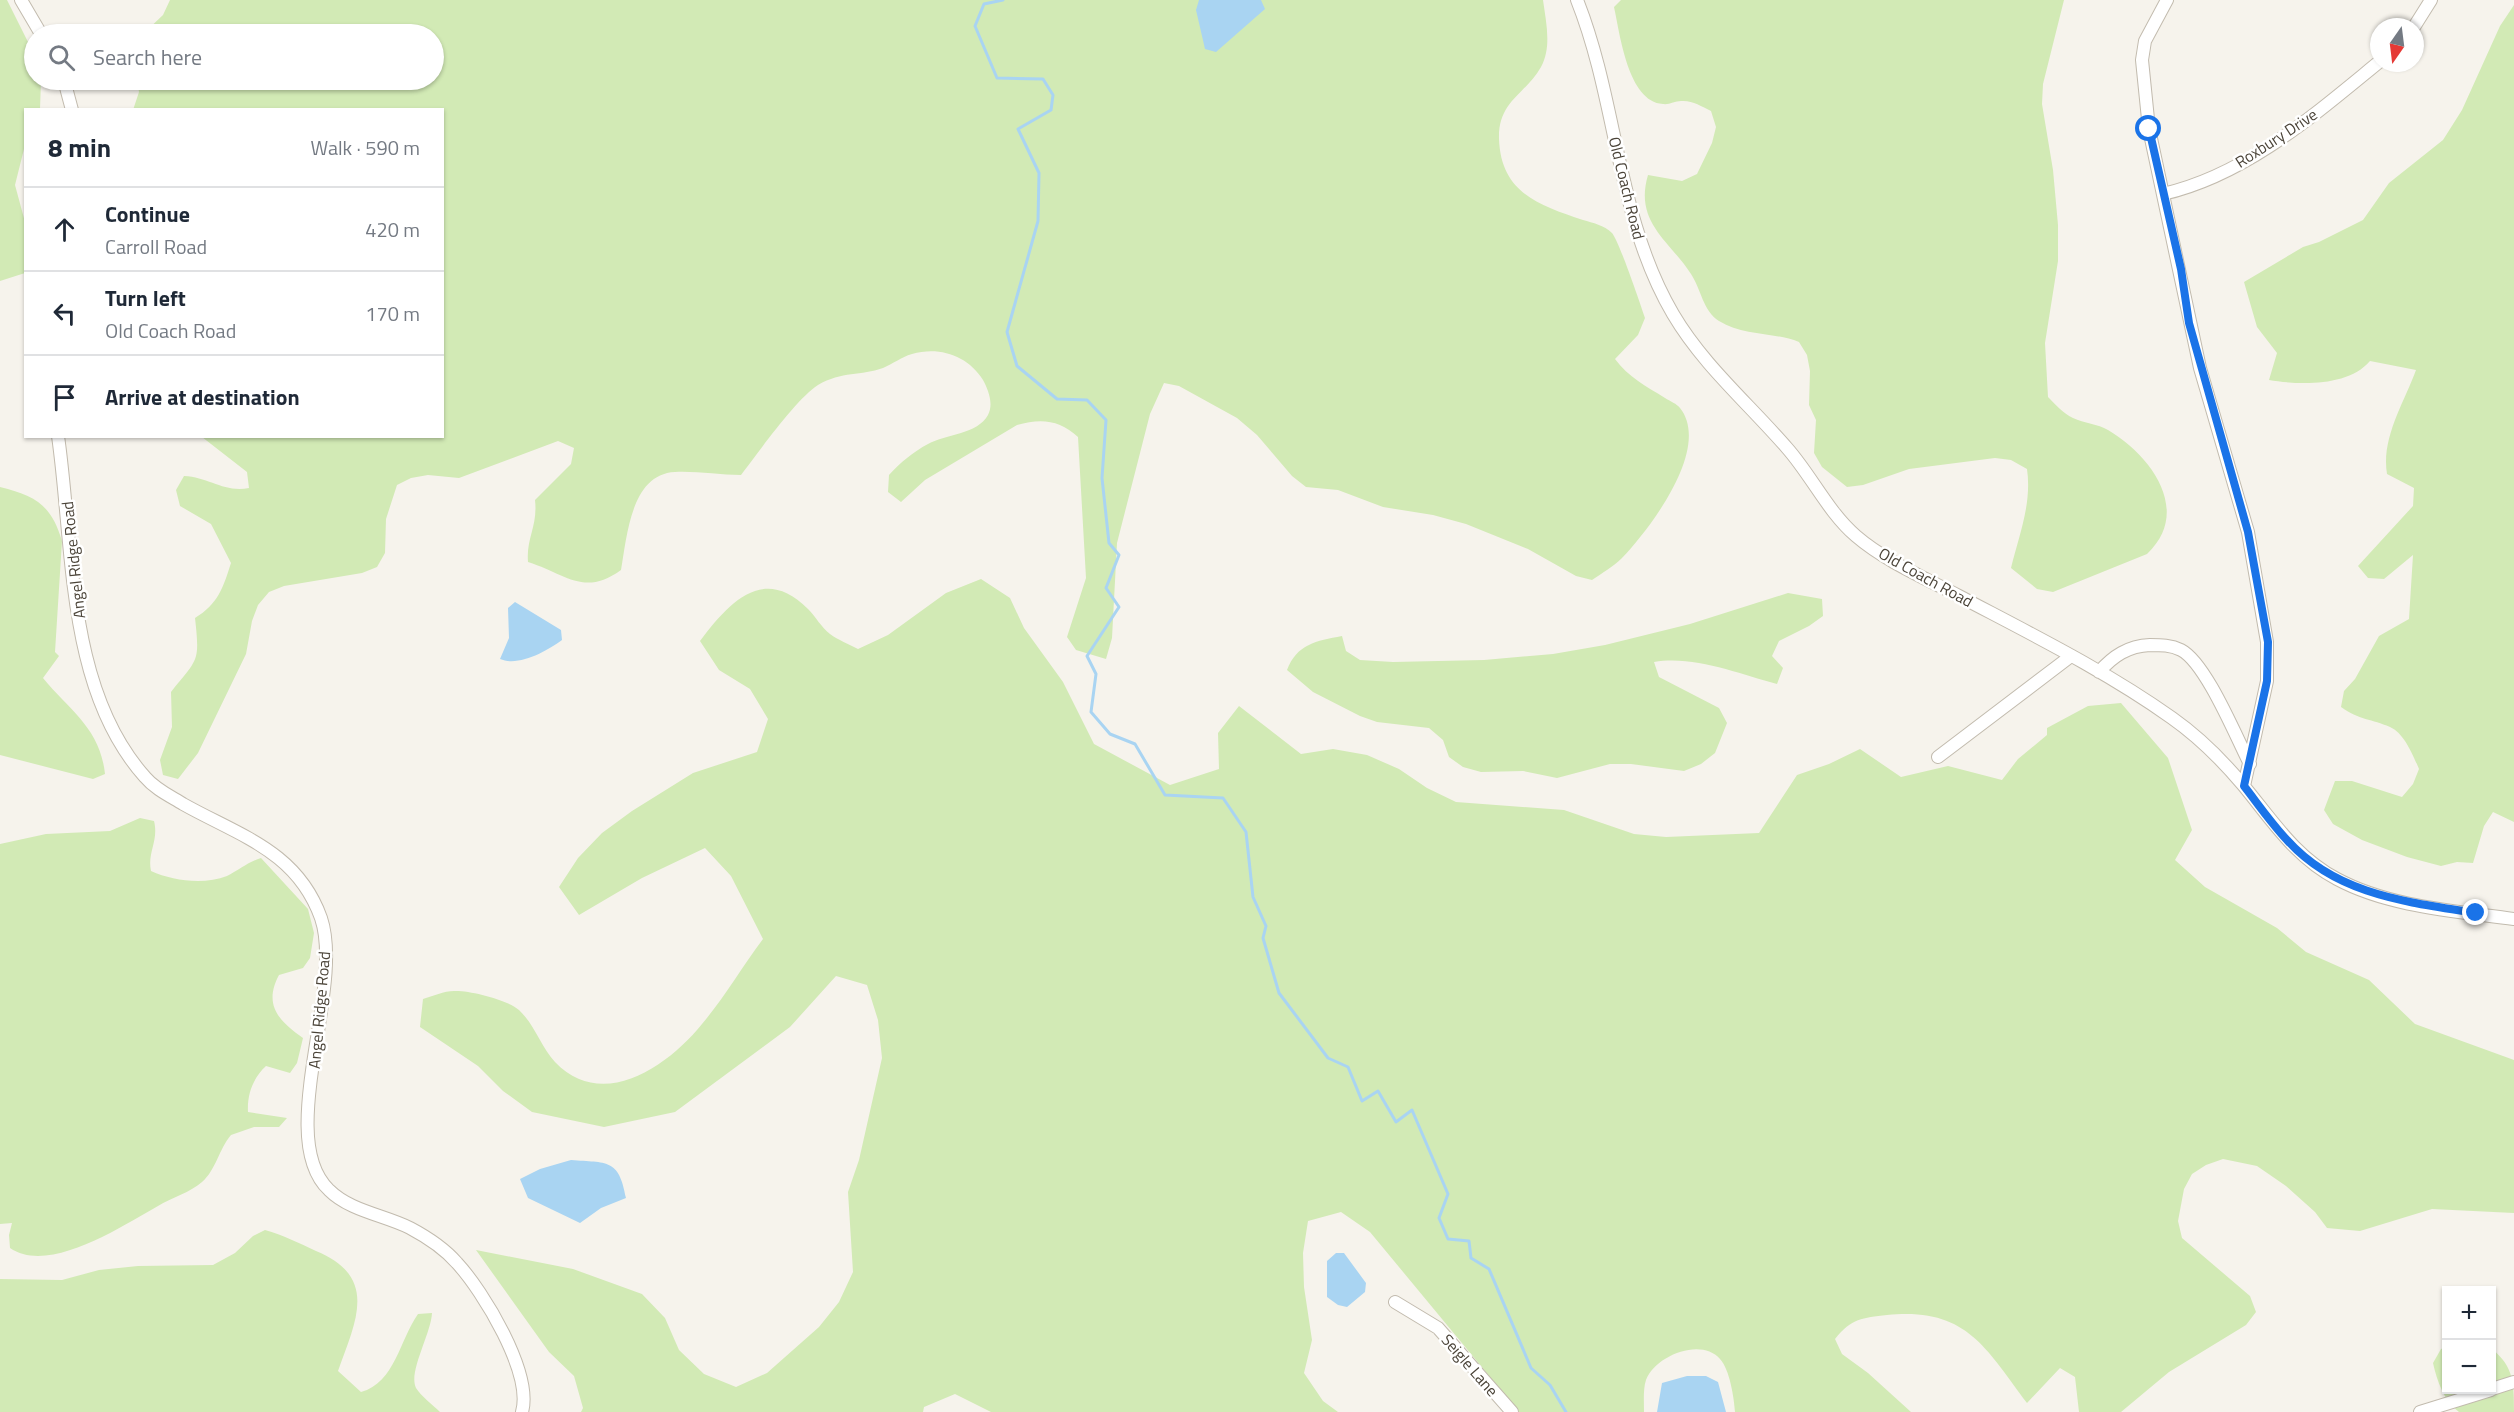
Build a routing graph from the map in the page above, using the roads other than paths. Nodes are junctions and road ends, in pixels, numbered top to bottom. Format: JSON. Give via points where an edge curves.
{"nodes":[{"id":1,"x":21,"y":0,"type":"edge"},
{"id":2,"x":1577,"y":0,"type":"edge"},
{"id":3,"x":2167,"y":0,"type":"edge"},
{"id":4,"x":2431,"y":0,"type":"edge"},
{"id":5,"x":2420,"y":18,"type":"edge"},
{"id":6,"x":35,"y":24,"type":"edge"},
{"id":7,"x":2370,"y":69,"type":"edge"},
{"id":8,"x":67,"y":90,"type":"edge"},
{"id":9,"x":71,"y":108,"type":"edge"},
{"id":10,"x":2163,"y":194,"type":"junction"},
{"id":11,"x":58,"y":438,"type":"edge"},
{"id":12,"x":2072,"y":656,"type":"junction"},
{"id":13,"x":2099,"y":672,"type":"junction"},
{"id":14,"x":1938,"y":757,"type":"dead end"},
{"id":15,"x":2250,"y":764,"type":"junction"},
{"id":16,"x":2244,"y":786,"type":"junction"},
{"id":17,"x":2514,"y":919,"type":"edge"},
{"id":18,"x":1395,"y":1302,"type":"dead end"},
{"id":19,"x":2514,"y":1382,"type":"edge"},
{"id":20,"x":2496,"y":1387,"type":"edge"},
{"id":21,"x":2476,"y":1394,"type":"edge"},
{"id":22,"x":522,"y":1412,"type":"edge"},
{"id":23,"x":1512,"y":1412,"type":"edge"},
{"id":24,"x":2420,"y":1412,"type":"edge"}],
"edges":[{"from":1,"to":6,"type":"street"},
{"from":2,"to":12,"type":"street","name":"Old Coach Road","via":[[1599,65],[1631,218],[1648,264],[1673,314],[1695,346],[1787,448],[1855,535],[1899,563]]},
{"from":3,"to":10,"type":"street","via":[[2145,41],[2142,60],[2149,129]]},
{"from":4,"to":5,"type":"street"},
{"from":7,"to":10,"type":"street","name":"Roxbury Drive","via":[[2294,130],[2247,159],[2193,187]]},
{"from":8,"to":9,"type":"street"},
{"from":10,"to":15,"type":"street","via":[[2194,345],[2248,532],[2268,642],[2267,678]]},
{"from":11,"to":22,"type":"street","name":"Angel Ridge Road","via":[[77,616],[104,714],[127,754],[164,794],[264,847],[293,869],[308,888],[322,921],[326,956],[307,1131],[310,1161],[329,1190],[357,1207],[408,1227],[460,1265],[492,1313],[516,1363]]},
{"from":12,"to":13,"type":"street","name":"Old Coach Road"},
{"from":12,"to":14,"type":"street"},
{"from":13,"to":15,"type":"street","via":[[2112,657],[2139,645],[2168,645],[2183,651],[2212,688]]},
{"from":13,"to":16,"type":"street","name":"Old Coach Road","via":[[2208,746]]},
{"from":15,"to":16,"type":"street"},
{"from":16,"to":17,"type":"street","name":"Old Coach Road","via":[[2286,840],[2339,880],[2398,900]]},
{"from":18,"to":23,"type":"street","name":"Seigle Lane","via":[[1438,1328]]},
{"from":19,"to":20,"type":"street"},
{"from":21,"to":24,"type":"street"}]}
